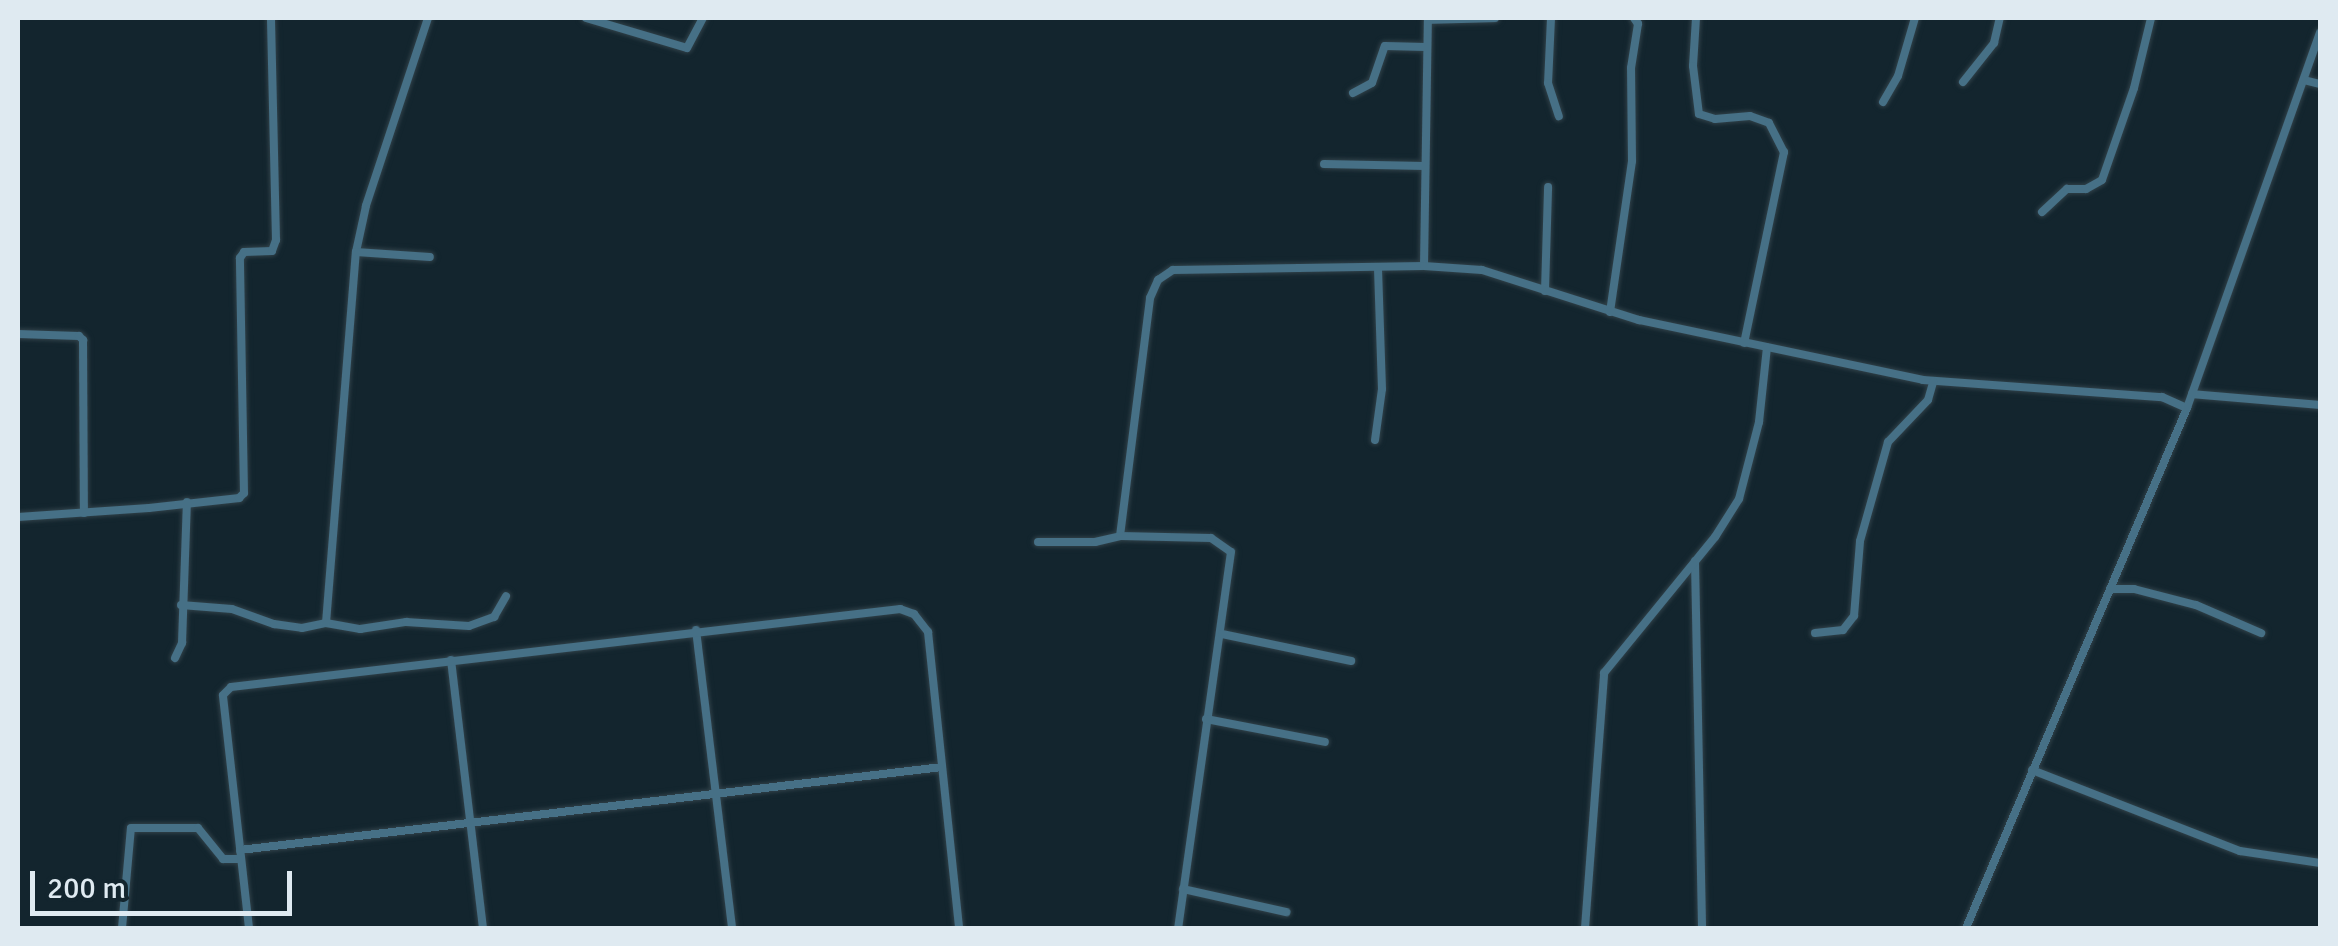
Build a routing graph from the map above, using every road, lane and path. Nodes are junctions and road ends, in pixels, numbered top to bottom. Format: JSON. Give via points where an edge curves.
{"nodes":[{"id":1,"x":271,"y":18,"type":"edge"},
{"id":2,"x":428,"y":18,"type":"edge"},
{"id":3,"x":586,"y":18,"type":"edge"},
{"id":4,"x":703,"y":18,"type":"edge"},
{"id":5,"x":1428,"y":18,"type":"edge"},
{"id":6,"x":1495,"y":18,"type":"edge"},
{"id":7,"x":1551,"y":18,"type":"edge"},
{"id":8,"x":1634,"y":18,"type":"edge"},
{"id":9,"x":1696,"y":18,"type":"edge"},
{"id":10,"x":1914,"y":18,"type":"edge"},
{"id":11,"x":2000,"y":18,"type":"edge"},
{"id":12,"x":2151,"y":18,"type":"edge"},
{"id":13,"x":2320,"y":33,"type":"edge"},
{"id":14,"x":1426,"y":47,"type":"junction"},
{"id":15,"x":2304,"y":80,"type":"junction"},
{"id":16,"x":1963,"y":82,"type":"dead end"},
{"id":17,"x":2320,"y":84,"type":"edge"},
{"id":18,"x":1353,"y":93,"type":"dead end"},
{"id":19,"x":1883,"y":102,"type":"dead end"},
{"id":20,"x":1560,"y":116,"type":"dead end"},
{"id":21,"x":1324,"y":164,"type":"dead end"},
{"id":22,"x":1425,"y":166,"type":"junction"},
{"id":23,"x":1548,"y":188,"type":"dead end"},
{"id":24,"x":2042,"y":212,"type":"dead end"},
{"id":25,"x":356,"y":252,"type":"junction"},
{"id":26,"x":430,"y":257,"type":"dead end"},
{"id":27,"x":1424,"y":266,"type":"junction"},
{"id":28,"x":1378,"y":268,"type":"junction"},
{"id":29,"x":1545,"y":290,"type":"junction"},
{"id":30,"x":1610,"y":312,"type":"junction"},
{"id":31,"x":18,"y":334,"type":"edge"},
{"id":32,"x":1744,"y":343,"type":"junction"},
{"id":33,"x":1767,"y":348,"type":"junction"},
{"id":34,"x":1933,"y":382,"type":"junction"},
{"id":35,"x":2192,"y":394,"type":"junction"},
{"id":36,"x":2320,"y":404,"type":"edge"},
{"id":37,"x":2187,"y":408,"type":"junction"},
{"id":38,"x":1375,"y":440,"type":"dead end"},
{"id":39,"x":187,"y":502,"type":"junction"},
{"id":40,"x":84,"y":513,"type":"junction"},
{"id":41,"x":18,"y":517,"type":"edge"},
{"id":42,"x":1120,"y":536,"type":"junction"},
{"id":43,"x":1038,"y":542,"type":"dead end"},
{"id":44,"x":1695,"y":561,"type":"junction"},
{"id":45,"x":2110,"y":589,"type":"junction"},
{"id":46,"x":506,"y":596,"type":"dead end"},
{"id":47,"x":181,"y":605,"type":"junction"},
{"id":48,"x":326,"y":622,"type":"junction"},
{"id":49,"x":696,"y":630,"type":"junction"},
{"id":50,"x":1815,"y":632,"type":"dead end"},
{"id":51,"x":2261,"y":633,"type":"dead end"},
{"id":52,"x":1222,"y":634,"type":"junction"},
{"id":53,"x":174,"y":658,"type":"dead end"},
{"id":54,"x":452,"y":660,"type":"junction"},
{"id":55,"x":1351,"y":662,"type":"dead end"},
{"id":56,"x":1206,"y":719,"type":"junction"},
{"id":57,"x":1325,"y":742,"type":"dead end"},
{"id":58,"x":942,"y":768,"type":"junction"},
{"id":59,"x":2032,"y":770,"type":"junction"},
{"id":60,"x":718,"y":793,"type":"junction"},
{"id":61,"x":472,"y":821,"type":"junction"},
{"id":62,"x":241,"y":855,"type":"junction"},
{"id":63,"x":2320,"y":863,"type":"edge"},
{"id":64,"x":1183,"y":889,"type":"junction"},
{"id":65,"x":1286,"y":912,"type":"dead end"},
{"id":66,"x":122,"y":928,"type":"edge"},
{"id":67,"x":249,"y":928,"type":"edge"},
{"id":68,"x":484,"y":928,"type":"edge"},
{"id":69,"x":732,"y":928,"type":"edge"},
{"id":70,"x":959,"y":928,"type":"edge"},
{"id":71,"x":1178,"y":928,"type":"edge"},
{"id":72,"x":1585,"y":928,"type":"edge"},
{"id":73,"x":1702,"y":928,"type":"edge"},
{"id":74,"x":1966,"y":928,"type":"edge"}],
"edges":[{"from":1,"to":39,"type":"street","via":[[275,248],[240,258],[244,493]]},
{"from":2,"to":25,"type":"street"},
{"from":3,"to":4,"type":"street","via":[[688,48]]},
{"from":5,"to":6,"type":"street"},
{"from":5,"to":14,"type":"street"},
{"from":7,"to":20,"type":"street","via":[[1548,83]]},
{"from":8,"to":30,"type":"street","via":[[1632,161]]},
{"from":9,"to":32,"type":"street","via":[[1698,114],[1769,122],[1784,152]]},
{"from":10,"to":19,"type":"street","via":[[1898,76]]},
{"from":11,"to":16,"type":"street","via":[[1994,43]]},
{"from":12,"to":24,"type":"street","via":[[2105,175],[2095,186],[2067,190]]},
{"from":13,"to":15,"type":"street"},
{"from":14,"to":18,"type":"street","via":[[1384,46],[1372,83]]},
{"from":14,"to":22,"type":"street"},
{"from":15,"to":17,"type":"street"},
{"from":15,"to":35,"type":"street"},
{"from":21,"to":22,"type":"street"},
{"from":22,"to":27,"type":"street"},
{"from":23,"to":29,"type":"street"},
{"from":25,"to":26,"type":"street"},
{"from":25,"to":48,"type":"street"},
{"from":27,"to":28,"type":"street"},
{"from":27,"to":29,"type":"street","via":[[1482,270]]},
{"from":28,"to":38,"type":"street","via":[[1382,330]]},
{"from":28,"to":42,"type":"street","via":[[1194,268],[1172,270],[1158,280],[1150,298]]},
{"from":29,"to":30,"type":"street"},
{"from":30,"to":32,"type":"street"},
{"from":31,"to":40,"type":"street","via":[[83,340]]},
{"from":32,"to":33,"type":"street"},
{"from":33,"to":34,"type":"street"},
{"from":33,"to":44,"type":"street","via":[[1746,480]]},
{"from":34,"to":37,"type":"street","via":[[2162,396]]},
{"from":34,"to":50,"type":"street","via":[[1928,400],[1888,442],[1860,541],[1854,616],[1843,630]]},
{"from":35,"to":36,"type":"street"},
{"from":35,"to":37,"type":"street"},
{"from":37,"to":45,"type":"street"},
{"from":39,"to":40,"type":"street"},
{"from":39,"to":47,"type":"street"},
{"from":40,"to":41,"type":"street"},
{"from":42,"to":43,"type":"street"},
{"from":42,"to":52,"type":"street","via":[[1224,543],[1232,567]]},
{"from":44,"to":72,"type":"street","via":[[1604,672]]},
{"from":44,"to":73,"type":"street"},
{"from":45,"to":51,"type":"street","via":[[2208,609]]},
{"from":45,"to":59,"type":"street"},
{"from":46,"to":48,"type":"street","via":[[494,618],[469,626],[406,622],[360,629]]},
{"from":47,"to":48,"type":"street","via":[[232,609],[302,628]]},
{"from":47,"to":53,"type":"street","via":[[182,643]]},
{"from":49,"to":54,"type":"street"},
{"from":49,"to":58,"type":"street","via":[[892,609],[914,614],[928,632]]},
{"from":49,"to":60,"type":"street"},
{"from":52,"to":55,"type":"street"},
{"from":52,"to":56,"type":"street"},
{"from":54,"to":61,"type":"street"},
{"from":54,"to":62,"type":"street","via":[[226,690]]},
{"from":56,"to":57,"type":"street"},
{"from":56,"to":64,"type":"street"},
{"from":58,"to":60,"type":"street"},
{"from":58,"to":70,"type":"street"},
{"from":59,"to":63,"type":"street","via":[[2240,851]]},
{"from":59,"to":74,"type":"street"},
{"from":60,"to":61,"type":"street"},
{"from":60,"to":69,"type":"street"},
{"from":61,"to":62,"type":"street"},
{"from":61,"to":68,"type":"street"},
{"from":62,"to":66,"type":"street","via":[[223,859],[198,828],[132,828]]},
{"from":62,"to":67,"type":"street"},
{"from":64,"to":65,"type":"street"},
{"from":64,"to":71,"type":"street"}]}
